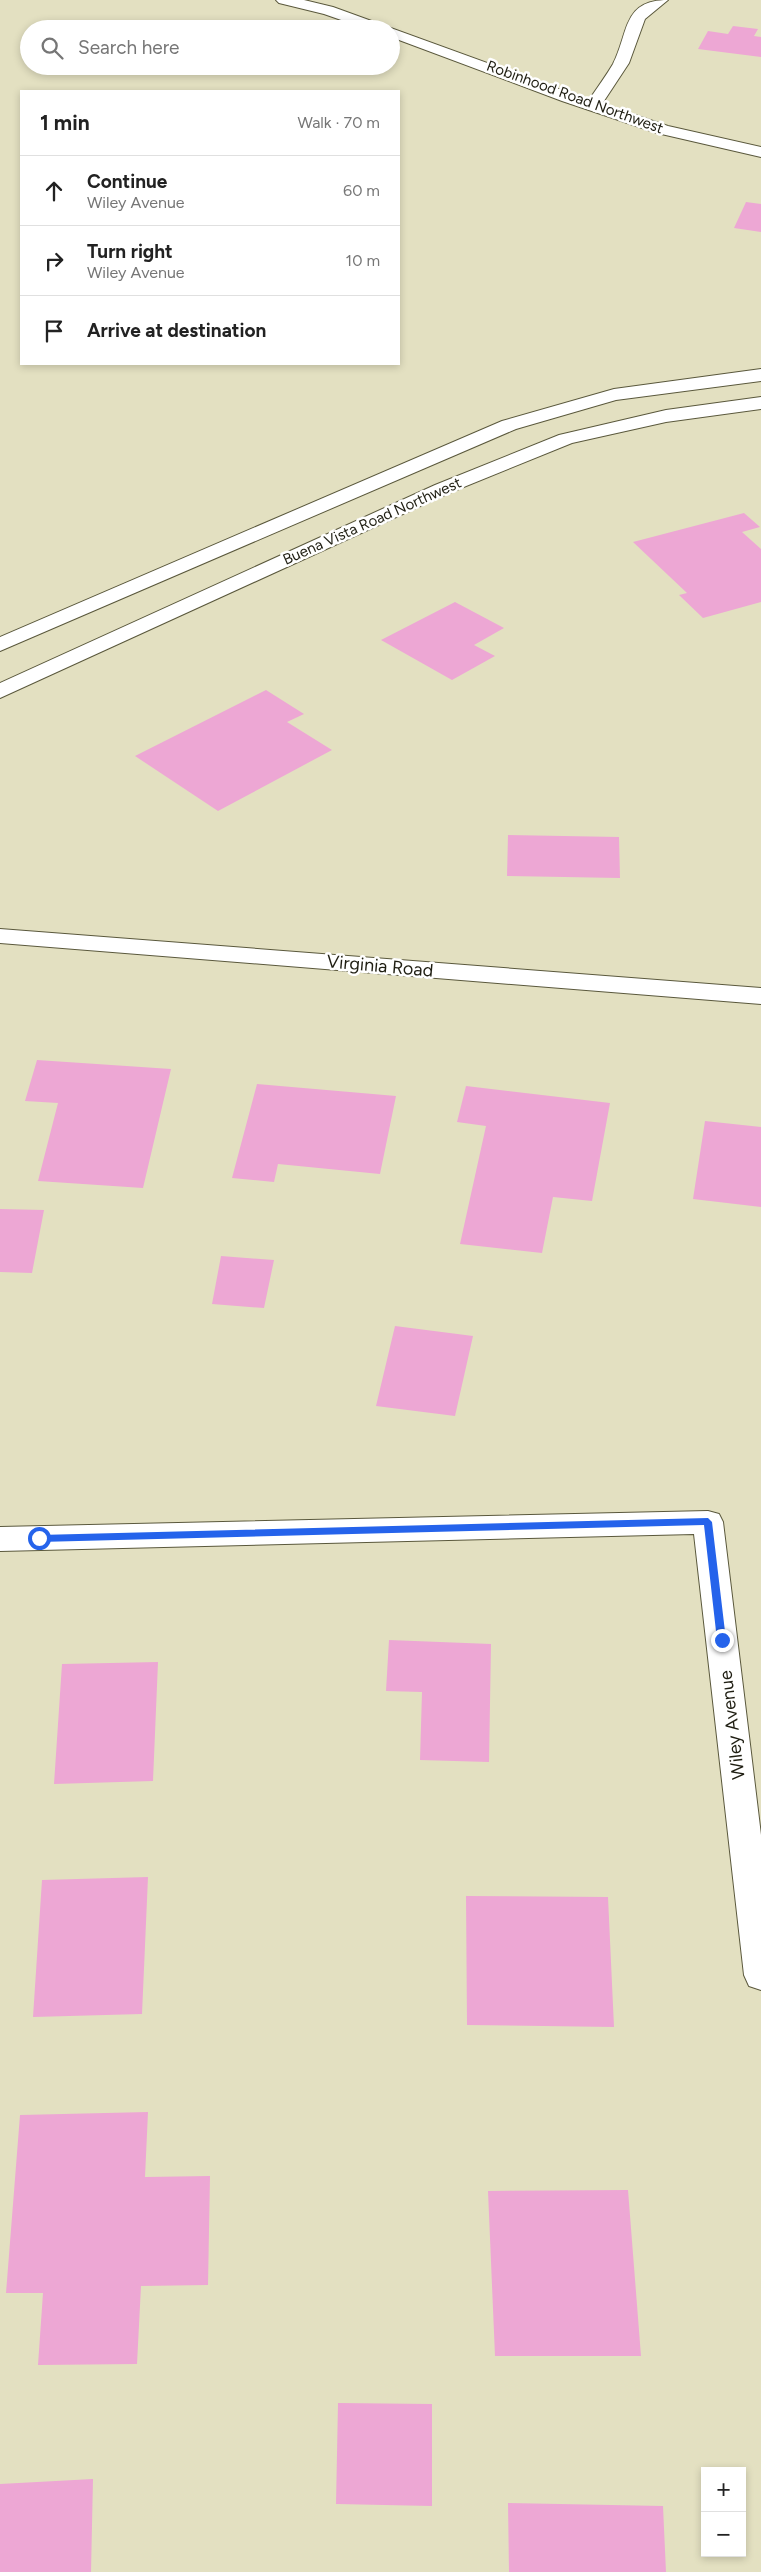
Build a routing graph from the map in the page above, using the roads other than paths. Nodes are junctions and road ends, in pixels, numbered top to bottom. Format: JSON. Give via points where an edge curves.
{"nodes":[{"id":1,"x":284,"y":0,"type":"edge"},
{"id":2,"x":660,"y":0,"type":"edge"},
{"id":3,"x":357,"y":20,"type":"edge"},
{"id":4,"x":400,"y":35,"type":"edge"},
{"id":5,"x":593,"y":106,"type":"junction"},
{"id":6,"x":761,"y":152,"type":"edge"},
{"id":7,"x":761,"y":375,"type":"edge"},
{"id":8,"x":761,"y":402,"type":"edge"},
{"id":9,"x":0,"y":645,"type":"edge"},
{"id":10,"x":0,"y":691,"type":"edge"},
{"id":11,"x":0,"y":936,"type":"edge"},
{"id":12,"x":761,"y":996,"type":"edge"},
{"id":13,"x":0,"y":1539,"type":"edge"},
{"id":14,"x":761,"y":1975,"type":"edge"}],
"edges":[{"from":1,"to":3,"type":"street"},
{"from":2,"to":5,"type":"street","via":[[638,17],[621,63]]},
{"from":4,"to":5,"type":"street","name":"Robinhood Road Northwest"},
{"from":5,"to":6,"type":"street","name":"Robinhood Road Northwest","via":[[663,130]]},
{"from":7,"to":9,"type":"street","name":"Buena Vista Road Northwest","via":[[614,395],[508,425]]},
{"from":8,"to":10,"type":"street","name":"Buena Vista Road Northwest","via":[[666,416],[566,439],[442,489]]},
{"from":11,"to":12,"type":"street","name":"Virginia Road"},
{"from":13,"to":14,"type":"street","name":"Wiley Avenue","via":[[708,1522]]}]}
